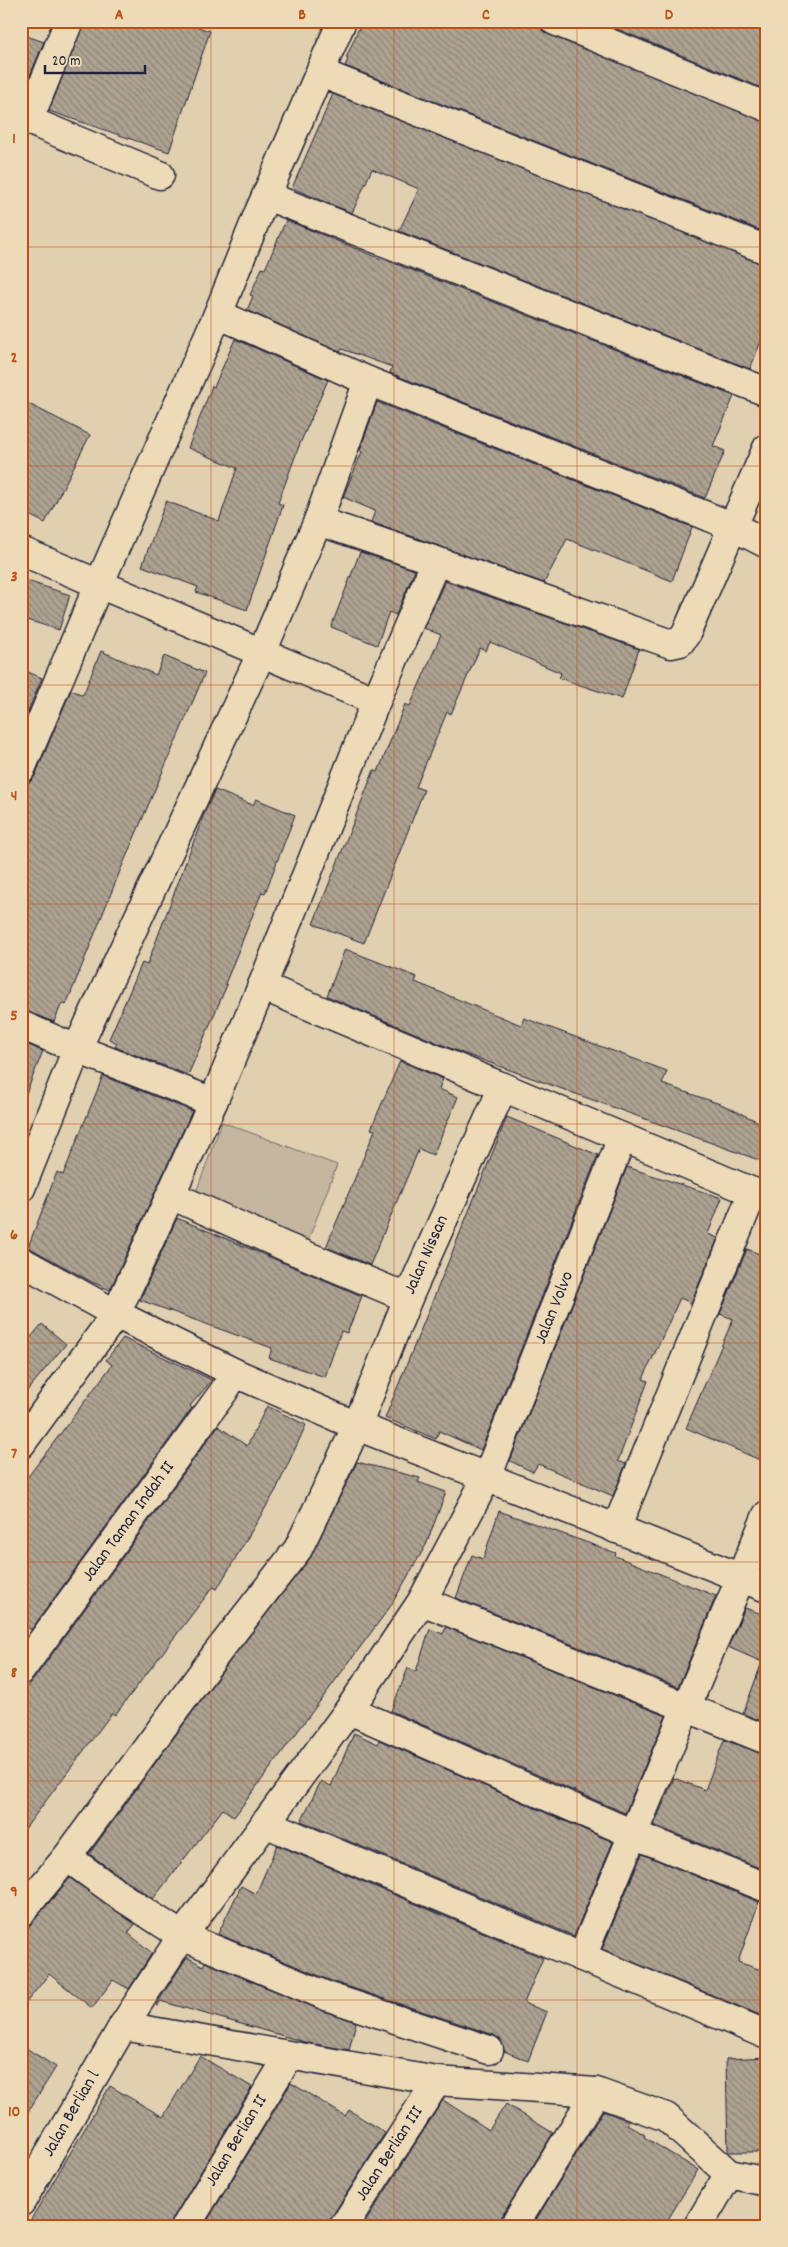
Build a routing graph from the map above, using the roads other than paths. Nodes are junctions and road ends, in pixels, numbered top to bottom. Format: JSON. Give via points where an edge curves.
{"nodes":[{"id":1,"x":69,"y":21,"type":"edge"},
{"id":2,"x":342,"y":21,"type":"edge"},
{"id":3,"x":555,"y":21,"type":"edge"},
{"id":4,"x":321,"y":73,"type":"junction"},
{"id":5,"x":767,"y":108,"type":"edge"},
{"id":6,"x":26,"y":128,"type":"edge"},
{"id":7,"x":160,"y":175,"type":"dead end"},
{"id":8,"x":266,"y":196,"type":"junction"},
{"id":9,"x":767,"y":250,"type":"edge"},
{"id":10,"x":218,"y":314,"type":"junction"},
{"id":11,"x":368,"y":382,"type":"junction"},
{"id":12,"x":767,"y":392,"type":"edge"},
{"id":13,"x":767,"y":448,"type":"edge"},
{"id":14,"x":318,"y":521,"type":"junction"},
{"id":15,"x":734,"y":527,"type":"junction"},
{"id":16,"x":767,"y":544,"type":"edge"},
{"id":17,"x":21,"y":551,"type":"edge"},
{"id":18,"x":436,"y":561,"type":"junction"},
{"id":19,"x":100,"y":582,"type":"junction"},
{"id":20,"x":262,"y":652,"type":"junction"},
{"id":21,"x":376,"y":701,"type":"junction"},
{"id":22,"x":21,"y":769,"type":"edge"},
{"id":23,"x":262,"y":986,"type":"junction"},
{"id":24,"x":21,"y":1025,"type":"edge"},
{"id":25,"x":77,"y":1049,"type":"junction"},
{"id":26,"x":503,"y":1087,"type":"junction"},
{"id":27,"x":213,"y":1102,"type":"junction"},
{"id":28,"x":622,"y":1138,"type":"junction"},
{"id":29,"x":21,"y":1188,"type":"edge"},
{"id":30,"x":171,"y":1195,"type":"junction"},
{"id":31,"x":760,"y":1195,"type":"edge"},
{"id":32,"x":21,"y":1261,"type":"edge"},
{"id":33,"x":408,"y":1298,"type":"junction"},
{"id":34,"x":116,"y":1314,"type":"junction"},
{"id":35,"x":235,"y":1373,"type":"junction"},
{"id":36,"x":357,"y":1426,"type":"junction"},
{"id":37,"x":21,"y":1444,"type":"edge"},
{"id":38,"x":487,"y":1477,"type":"junction"},
{"id":39,"x":767,"y":1515,"type":"edge"},
{"id":40,"x":616,"y":1529,"type":"junction"},
{"id":41,"x":740,"y":1578,"type":"junction"},
{"id":42,"x":767,"y":1588,"type":"edge"},
{"id":43,"x":422,"y":1601,"type":"junction"},
{"id":44,"x":25,"y":1657,"type":"edge"},
{"id":45,"x":685,"y":1707,"type":"junction"},
{"id":46,"x":349,"y":1710,"type":"junction"},
{"id":47,"x":767,"y":1740,"type":"edge"},
{"id":48,"x":265,"y":1823,"type":"junction"},
{"id":49,"x":633,"y":1834,"type":"junction"},
{"id":50,"x":66,"y":1858,"type":"junction"},
{"id":51,"x":767,"y":1888,"type":"edge"},
{"id":52,"x":21,"y":1912,"type":"edge"},
{"id":53,"x":182,"y":1936,"type":"junction"},
{"id":54,"x":582,"y":1957,"type":"junction"},
{"id":55,"x":124,"y":2026,"type":"junction"},
{"id":56,"x":767,"y":2035,"type":"edge"},
{"id":57,"x":489,"y":2050,"type":"dead end"},
{"id":58,"x":289,"y":2056,"type":"junction"},
{"id":59,"x":437,"y":2081,"type":"junction"},
{"id":60,"x":596,"y":2092,"type":"junction"},
{"id":61,"x":729,"y":2174,"type":"junction"},
{"id":62,"x":767,"y":2182,"type":"edge"},
{"id":63,"x":21,"y":2202,"type":"edge"},
{"id":64,"x":186,"y":2226,"type":"edge"},
{"id":65,"x":344,"y":2226,"type":"edge"},
{"id":66,"x":514,"y":2226,"type":"edge"},
{"id":67,"x":698,"y":2226,"type":"edge"}],
"edges":[{"from":1,"to":6,"type":"street"},
{"from":2,"to":4,"type":"street"},
{"from":3,"to":5,"type":"street"},
{"from":4,"to":8,"type":"street"},
{"from":4,"to":9,"type":"street"},
{"from":6,"to":7,"type":"street","via":[[33,122]]},
{"from":8,"to":10,"type":"street"},
{"from":8,"to":12,"type":"street"},
{"from":10,"to":11,"type":"street"},
{"from":10,"to":19,"type":"street"},
{"from":11,"to":14,"type":"street"},
{"from":11,"to":15,"type":"street"},
{"from":13,"to":15,"type":"street"},
{"from":14,"to":18,"type":"street"},
{"from":14,"to":20,"type":"street"},
{"from":15,"to":16,"type":"street"},
{"from":15,"to":18,"type":"street","via":[[686,634],[680,642],[671,644]]},
{"from":17,"to":19,"type":"street"},
{"from":18,"to":21,"type":"street"},
{"from":19,"to":20,"type":"street"},
{"from":19,"to":22,"type":"street"},
{"from":20,"to":21,"type":"street"},
{"from":20,"to":25,"type":"street"},
{"from":21,"to":23,"type":"street"},
{"from":23,"to":26,"type":"street"},
{"from":23,"to":27,"type":"street"},
{"from":24,"to":25,"type":"street"},
{"from":25,"to":27,"type":"street"},
{"from":25,"to":29,"type":"street"},
{"from":26,"to":28,"type":"street"},
{"from":26,"to":33,"type":"street","name":"Jalan Nissan"},
{"from":27,"to":30,"type":"street"},
{"from":28,"to":31,"type":"street"},
{"from":28,"to":38,"type":"street","name":"Jalan Volvo"},
{"from":30,"to":33,"type":"street"},
{"from":30,"to":34,"type":"street"},
{"from":31,"to":40,"type":"street"},
{"from":32,"to":34,"type":"street"},
{"from":33,"to":36,"type":"street","name":"Jalan Nissan"},
{"from":34,"to":35,"type":"street"},
{"from":34,"to":37,"type":"street"},
{"from":35,"to":36,"type":"street"},
{"from":35,"to":44,"type":"street","name":"Jalan Taman Indah II"},
{"from":36,"to":38,"type":"street"},
{"from":36,"to":50,"type":"street","name":"Jalan Nissan","via":[[298,1549]]},
{"from":38,"to":40,"type":"street"},
{"from":38,"to":43,"type":"street","name":"Jalan Volvo"},
{"from":39,"to":41,"type":"street"},
{"from":40,"to":41,"type":"street"},
{"from":41,"to":42,"type":"street"},
{"from":41,"to":45,"type":"street"},
{"from":43,"to":45,"type":"street"},
{"from":43,"to":46,"type":"street","name":"Jalan Volvo"},
{"from":45,"to":47,"type":"street"},
{"from":45,"to":49,"type":"street"},
{"from":46,"to":48,"type":"street","name":"Jalan Berlian l"},
{"from":46,"to":49,"type":"street"},
{"from":48,"to":53,"type":"street","name":"Jalan Berlian l"},
{"from":48,"to":54,"type":"street"},
{"from":49,"to":51,"type":"street"},
{"from":49,"to":54,"type":"street"},
{"from":50,"to":52,"type":"street","name":"Jalan Nissan"},
{"from":50,"to":53,"type":"street"},
{"from":53,"to":55,"type":"street","name":"Jalan Berlian l"},
{"from":53,"to":57,"type":"street","via":[[329,1997]]},
{"from":54,"to":56,"type":"street"},
{"from":55,"to":58,"type":"street"},
{"from":55,"to":63,"type":"street","name":"Jalan Berlian l"},
{"from":58,"to":59,"type":"street"},
{"from":58,"to":64,"type":"street","name":"Jalan Berlian II"},
{"from":59,"to":60,"type":"street"},
{"from":59,"to":65,"type":"street","name":"Jalan Berlian III"},
{"from":60,"to":61,"type":"street","via":[[666,2117]]},
{"from":60,"to":66,"type":"street"},
{"from":61,"to":62,"type":"street"},
{"from":61,"to":67,"type":"street"}]}
